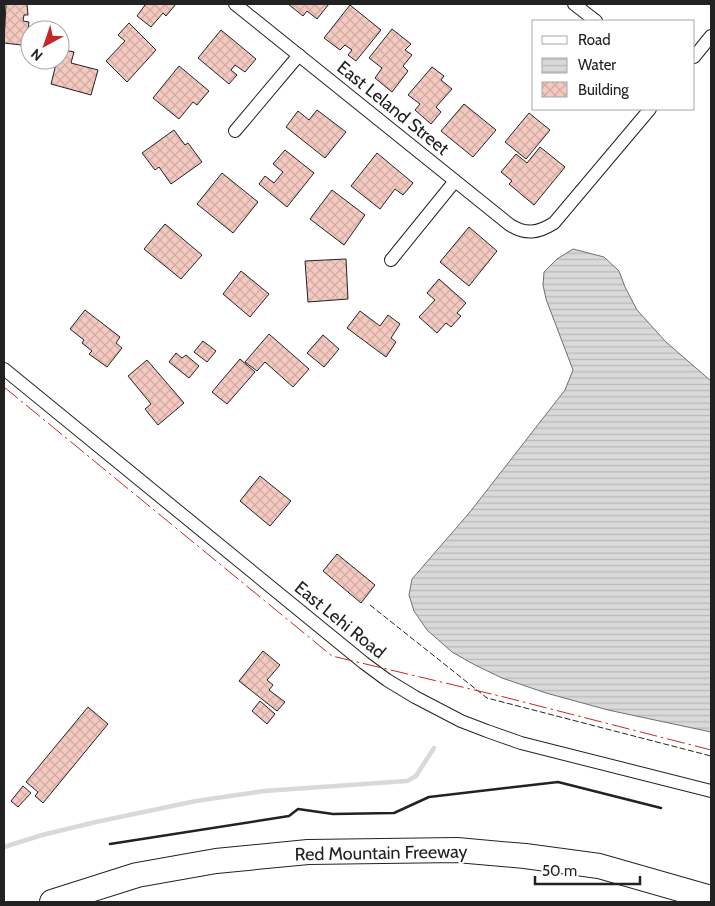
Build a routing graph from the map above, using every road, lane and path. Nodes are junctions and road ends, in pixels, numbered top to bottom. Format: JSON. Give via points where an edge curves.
{"nodes":[{"id":1,"x":235,"y":4,"type":"edge"},
{"id":2,"x":574,"y":4,"type":"edge"},
{"id":3,"x":595,"y":20,"type":"edge"},
{"id":4,"x":711,"y":36,"type":"edge"},
{"id":5,"x":299,"y":55,"type":"junction"},
{"id":6,"x":695,"y":56,"type":"edge"},
{"id":7,"x":649,"y":110,"type":"edge"},
{"id":8,"x":235,"y":131,"type":"dead end"},
{"id":9,"x":455,"y":181,"type":"junction"},
{"id":10,"x":391,"y":260,"type":"dead end"},
{"id":11,"x":4,"y":369,"type":"edge"},
{"id":12,"x":711,"y":791,"type":"edge"},
{"id":13,"x":711,"y":898,"type":"edge"},
{"id":14,"x":52,"y":902,"type":"edge"}],
"edges":[{"from":1,"to":5,"type":"street","name":"East Leland Street"},
{"from":2,"to":3,"type":"street"},
{"from":4,"to":6,"type":"street"},
{"from":5,"to":8,"type":"street"},
{"from":5,"to":9,"type":"street","name":"East Leland Street"},
{"from":7,"to":9,"type":"street","name":"East Leland Street","via":[[554,223],[544,229],[532,233],[518,230]]},
{"from":9,"to":10,"type":"street"},
{"from":11,"to":12,"type":"street","name":"East Lehi Road","via":[[387,680],[462,721],[521,743]]},
{"from":13,"to":14,"type":"highway","name":"Red Mountain Freeway","via":[[599,866],[457,850],[308,852],[216,862],[137,875]]}]}
